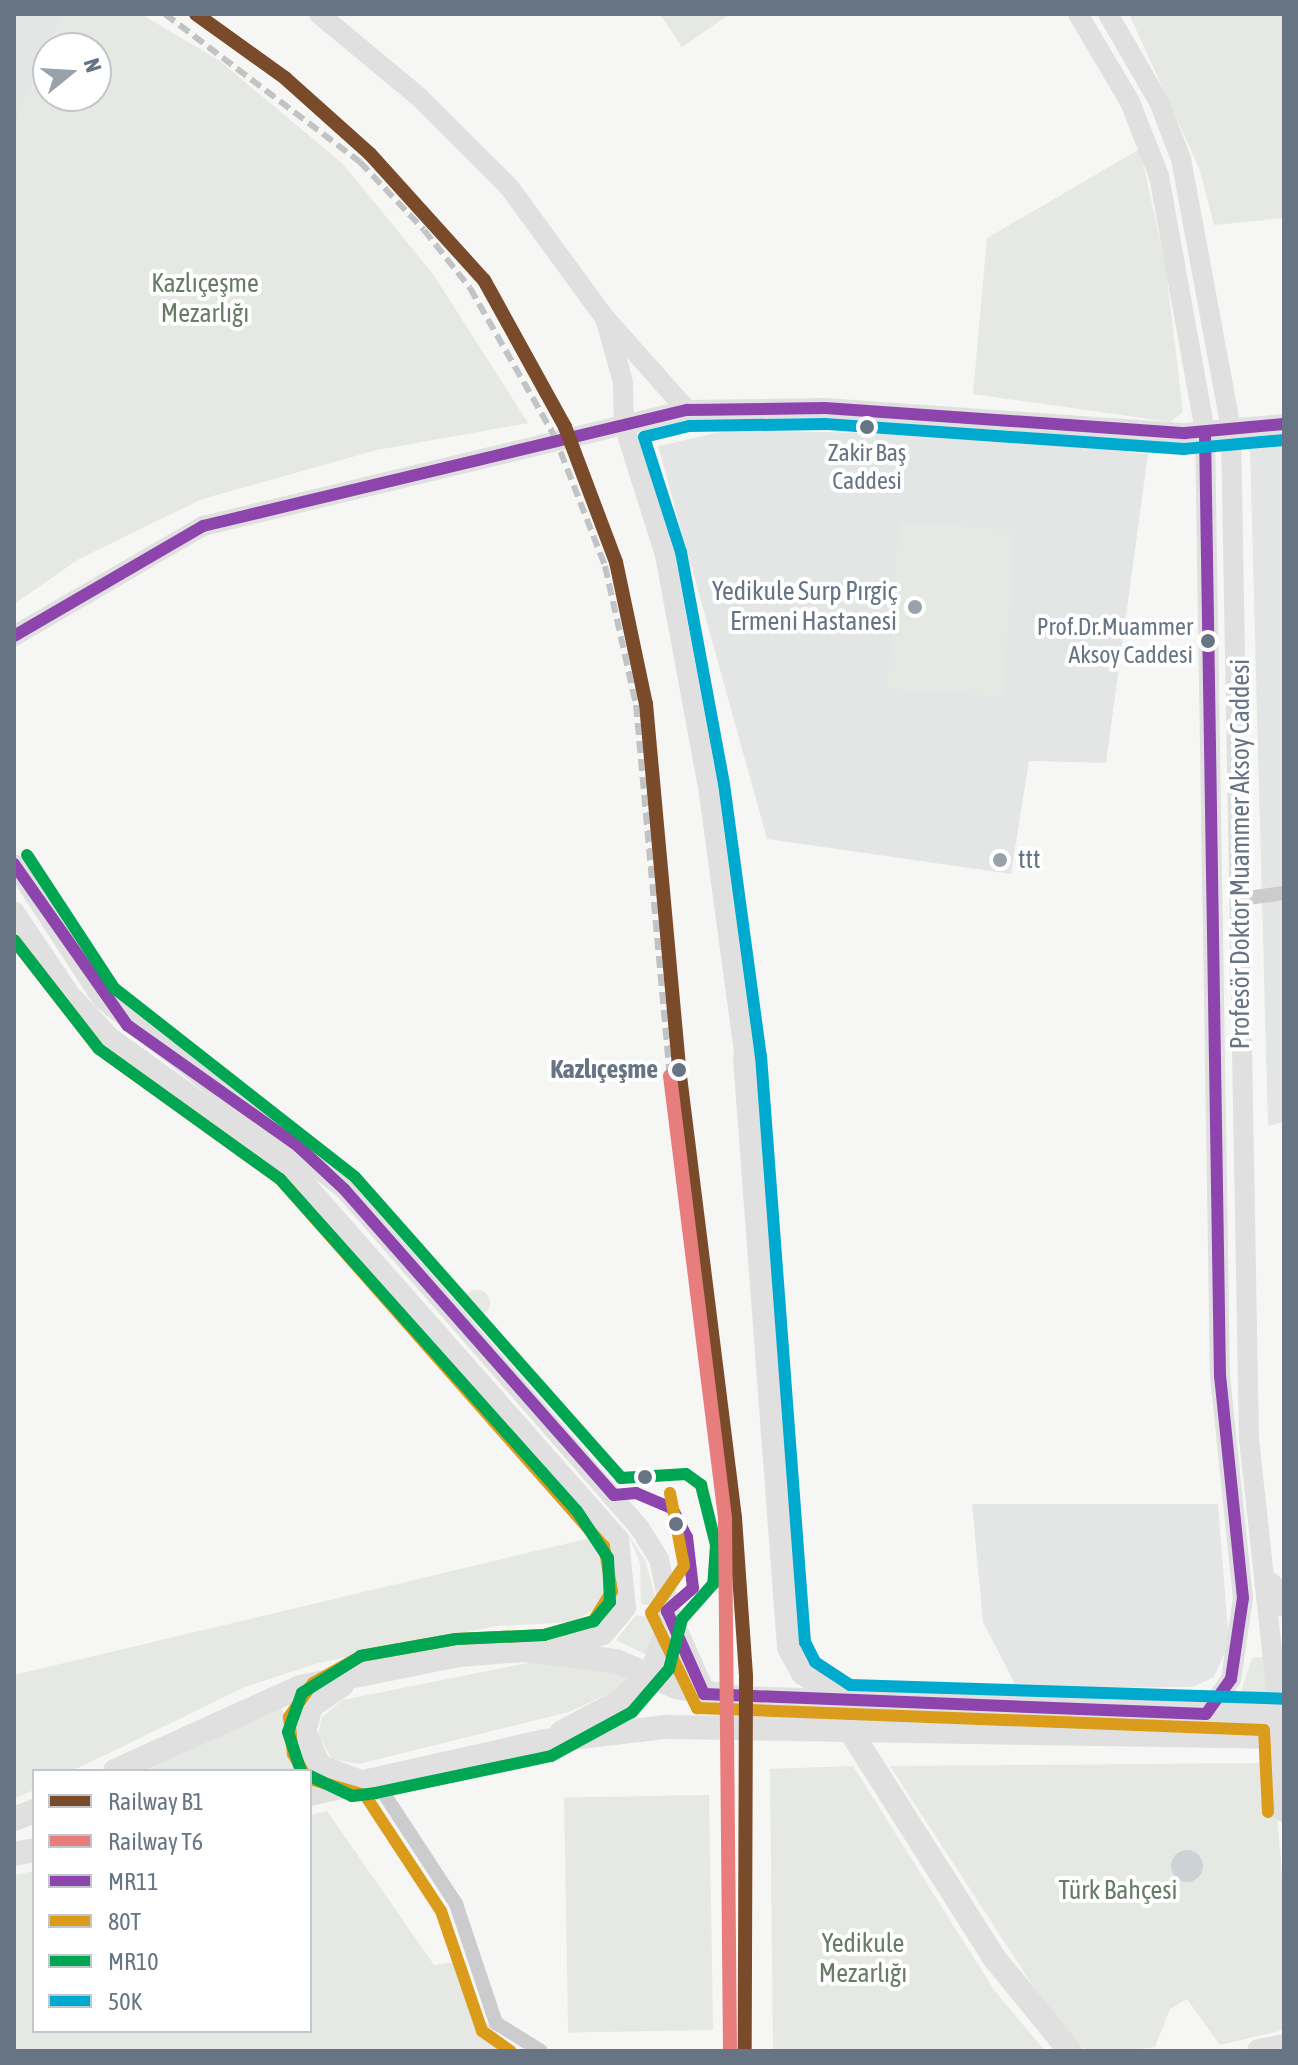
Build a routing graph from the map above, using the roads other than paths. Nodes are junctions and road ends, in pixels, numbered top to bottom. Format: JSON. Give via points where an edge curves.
{"nodes":[{"id":1,"x":1078,"y":14,"type":"edge"},
{"id":2,"x":1108,"y":14,"type":"edge"},
{"id":3,"x":331,"y":17,"type":"edge"},
{"id":4,"x":605,"y":318,"type":"junction"},
{"id":5,"x":687,"y":410,"type":"junction"},
{"id":6,"x":1284,"y":424,"type":"edge"},
{"id":7,"x":624,"y":425,"type":"junction"},
{"id":8,"x":1231,"y":430,"type":"junction"},
{"id":9,"x":1205,"y":432,"type":"junction"},
{"id":10,"x":14,"y":636,"type":"edge"},
{"id":11,"x":14,"y":864,"type":"edge"},
{"id":12,"x":1284,"y":893,"type":"edge"},
{"id":13,"x":1240,"y":899,"type":"junction"},
{"id":14,"x":14,"y":911,"type":"edge"},
{"id":15,"x":745,"y":1058,"type":"joint"},
{"id":16,"x":1270,"y":1584,"type":"junction"},
{"id":17,"x":1284,"y":1605,"type":"edge"},
{"id":18,"x":667,"y":1611,"type":"junction"},
{"id":19,"x":547,"y":1651,"type":"junction"},
{"id":20,"x":365,"y":1671,"type":"junction"},
{"id":21,"x":649,"y":1673,"type":"junction"},
{"id":22,"x":704,"y":1694,"type":"junction"},
{"id":23,"x":845,"y":1701,"type":"junction"},
{"id":24,"x":1206,"y":1714,"type":"junction"},
{"id":25,"x":1282,"y":1726,"type":"edge"},
{"id":26,"x":849,"y":1729,"type":"junction"},
{"id":27,"x":546,"y":1741,"type":"junction"},
{"id":28,"x":119,"y":1769,"type":"edge"},
{"id":29,"x":365,"y":1779,"type":"junction"},
{"id":30,"x":312,"y":1793,"type":"edge"},
{"id":31,"x":1284,"y":1810,"type":"edge"},
{"id":32,"x":1284,"y":2046,"type":"edge"},
{"id":33,"x":541,"y":2051,"type":"edge"},
{"id":34,"x":1070,"y":2051,"type":"edge"},
{"id":35,"x":1259,"y":2051,"type":"edge"}],
"edges":[{"from":1,"to":9,"type":"main road","name":"Profesör Doktor Muammer Aksoy Caddesi","via":[[1130,102],[1159,176]]},
{"from":2,"to":8,"type":"main road","name":"Profesör Doktor Muammer Aksoy Caddesi","via":[[1159,102],[1181,159]]},
{"from":3,"to":4,"type":"main road","via":[[509,187]]},
{"from":4,"to":5,"type":"main road"},
{"from":4,"to":7,"type":"main road","via":[[623,382]]},
{"from":5,"to":7,"type":"main road"},
{"from":5,"to":9,"type":"main road","via":[[825,408]]},
{"from":6,"to":8,"type":"main road"},
{"from":7,"to":10,"type":"main road","via":[[203,526]]},
{"from":7,"to":15,"type":"main road","via":[[668,569],[708,786]]},
{"from":8,"to":9,"type":"main road"},
{"from":8,"to":13,"type":"main road","name":"Profesör Doktor Muammer Aksoy Caddesi"},
{"from":9,"to":24,"type":"main road","name":"Profesör Doktor Muammer Aksoy Caddesi","via":[[1220,1376],[1243,1598],[1231,1679]]},
{"from":11,"to":18,"type":"main road","via":[[102,999],[344,1189],[614,1495],[659,1559]]},
{"from":12,"to":13,"type":"street"},
{"from":13,"to":16,"type":"main road","name":"Profesör Doktor Muammer Aksoy Caddesi","via":[[1249,1439]]},
{"from":14,"to":19,"type":"main road","via":[[69,993],[110,1037],[291,1167],[619,1539],[626,1608],[603,1635]]},
{"from":15,"to":23,"type":"main road","via":[[789,1647],[803,1673]]},
{"from":16,"to":17,"type":"main road"},
{"from":16,"to":25,"type":"main road","name":"Profesör Doktor Muammer Aksoy Caddesi"},
{"from":18,"to":21,"type":"main road"},
{"from":18,"to":22,"type":"main road"},
{"from":19,"to":20,"type":"main road","via":[[459,1655]]},
{"from":19,"to":21,"type":"main road"},
{"from":20,"to":28,"type":"main road","via":[[264,1700]]},
{"from":20,"to":29,"type":"main road","via":[[322,1696],[305,1718],[312,1759]]},
{"from":21,"to":22,"type":"main road"},
{"from":21,"to":27,"type":"main road","via":[[622,1700]]},
{"from":22,"to":23,"type":"main road"},
{"from":23,"to":24,"type":"main road"},
{"from":24,"to":25,"type":"main road"},
{"from":25,"to":26,"type":"main road"},
{"from":25,"to":31,"type":"main road","name":"Profesör Doktor Muammer Aksoy Caddesi"},
{"from":26,"to":27,"type":"main road","via":[[666,1727]]},
{"from":26,"to":34,"type":"main road","via":[[995,1959]]},
{"from":27,"to":29,"type":"main road"},
{"from":29,"to":30,"type":"main road"},
{"from":29,"to":33,"type":"street","via":[[456,1904],[496,2023]]},
{"from":32,"to":35,"type":"main road"}]}
